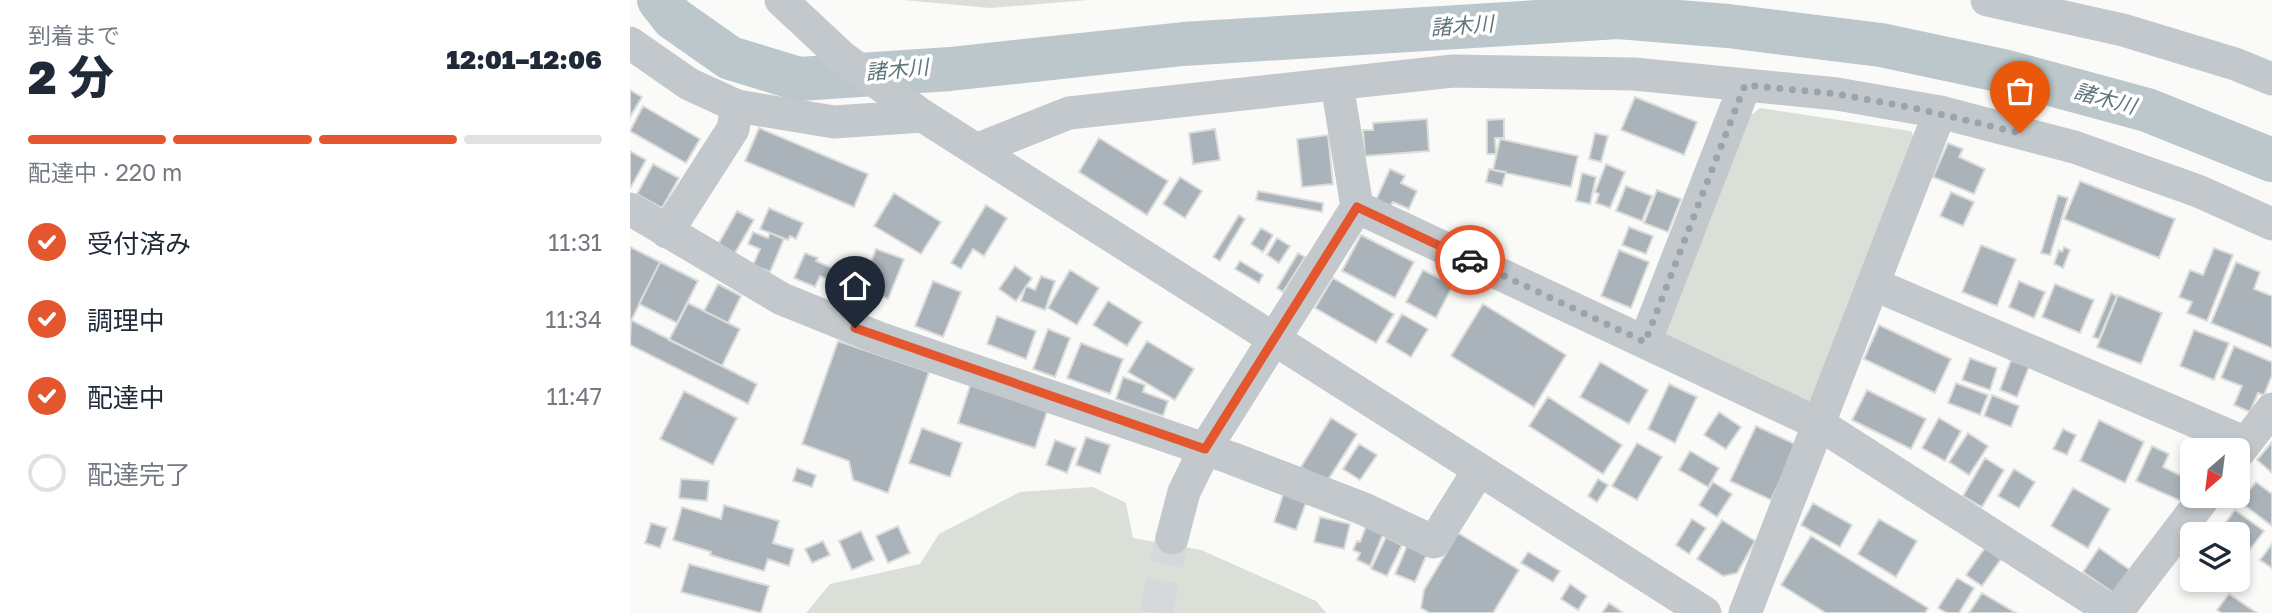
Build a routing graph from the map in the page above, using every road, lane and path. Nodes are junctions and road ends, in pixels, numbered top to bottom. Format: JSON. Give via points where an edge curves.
{"nodes":[{"id":1,"x":1987,"y":0,"type":"edge"},
{"id":2,"x":787,"y":6,"type":"edge"},
{"id":3,"x":630,"y":43,"type":"edge"},
{"id":4,"x":2272,"y":79,"type":"edge"},
{"id":5,"x":1336,"y":83,"type":"junction"},
{"id":6,"x":1745,"y":85,"type":"junction"},
{"id":7,"x":737,"y":106,"type":"junction"},
{"id":8,"x":914,"y":110,"type":"junction"},
{"id":9,"x":1940,"y":112,"type":"junction"},
{"id":10,"x":978,"y":149,"type":"junction"},
{"id":11,"x":1357,"y":207,"type":"junction"},
{"id":12,"x":630,"y":209,"type":"edge"},
{"id":13,"x":2272,"y":224,"type":"edge"},
{"id":14,"x":667,"y":232,"type":"junction"},
{"id":15,"x":1873,"y":284,"type":"junction"},
{"id":16,"x":1273,"y":340,"type":"junction"},
{"id":17,"x":1645,"y":342,"type":"junction"},
{"id":18,"x":2272,"y":409,"type":"edge"},
{"id":19,"x":1819,"y":424,"type":"junction"},
{"id":20,"x":2220,"y":438,"type":"edge"},
{"id":21,"x":2250,"y":438,"type":"edge"},
{"id":22,"x":1205,"y":449,"type":"junction"},
{"id":23,"x":1479,"y":470,"type":"junction"},
{"id":24,"x":2196,"y":508,"type":"edge"},
{"id":25,"x":1172,"y":538,"type":"tunnel mouth"},
{"id":26,"x":1706,"y":613,"type":"edge"},
{"id":27,"x":1745,"y":613,"type":"edge"},
{"id":28,"x":2115,"y":613,"type":"edge"}],
"edges":[{"from":1,"to":4,"type":"street","via":[[2123,30]]},
{"from":2,"to":8,"type":"street","via":[[842,57]]},
{"from":3,"to":7,"type":"street","via":[[689,84]]},
{"from":5,"to":6,"type":"street","via":[[1453,71],[1634,74]]},
{"from":5,"to":10,"type":"street","via":[[1069,113]]},
{"from":5,"to":11,"type":"street"},
{"from":6,"to":9,"type":"street","via":[[1837,94]]},
{"from":6,"to":17,"type":"street"},
{"from":7,"to":8,"type":"street","via":[[834,122]]},
{"from":7,"to":14,"type":"street","via":[[733,129]]},
{"from":8,"to":10,"type":"street"},
{"from":9,"to":13,"type":"street","via":[[2074,147],[2198,191]]},
{"from":9,"to":15,"type":"street"},
{"from":10,"to":16,"type":"street"},
{"from":11,"to":16,"type":"street"},
{"from":11,"to":17,"type":"street"},
{"from":12,"to":14,"type":"street"},
{"from":14,"to":22,"type":"street","via":[[782,299],[879,338]]},
{"from":15,"to":19,"type":"street"},
{"from":15,"to":20,"type":"street"},
{"from":16,"to":22,"type":"street"},
{"from":16,"to":23,"type":"street"},
{"from":17,"to":19,"type":"street"},
{"from":18,"to":21,"type":"street"},
{"from":19,"to":27,"type":"street"},
{"from":19,"to":28,"type":"street"},
{"from":22,"to":23,"type":"street","via":[[1364,509],[1434,542]]},
{"from":22,"to":25,"type":"street","via":[[1184,492]]},
{"from":23,"to":26,"type":"street"},
{"from":24,"to":28,"type":"street"}]}
